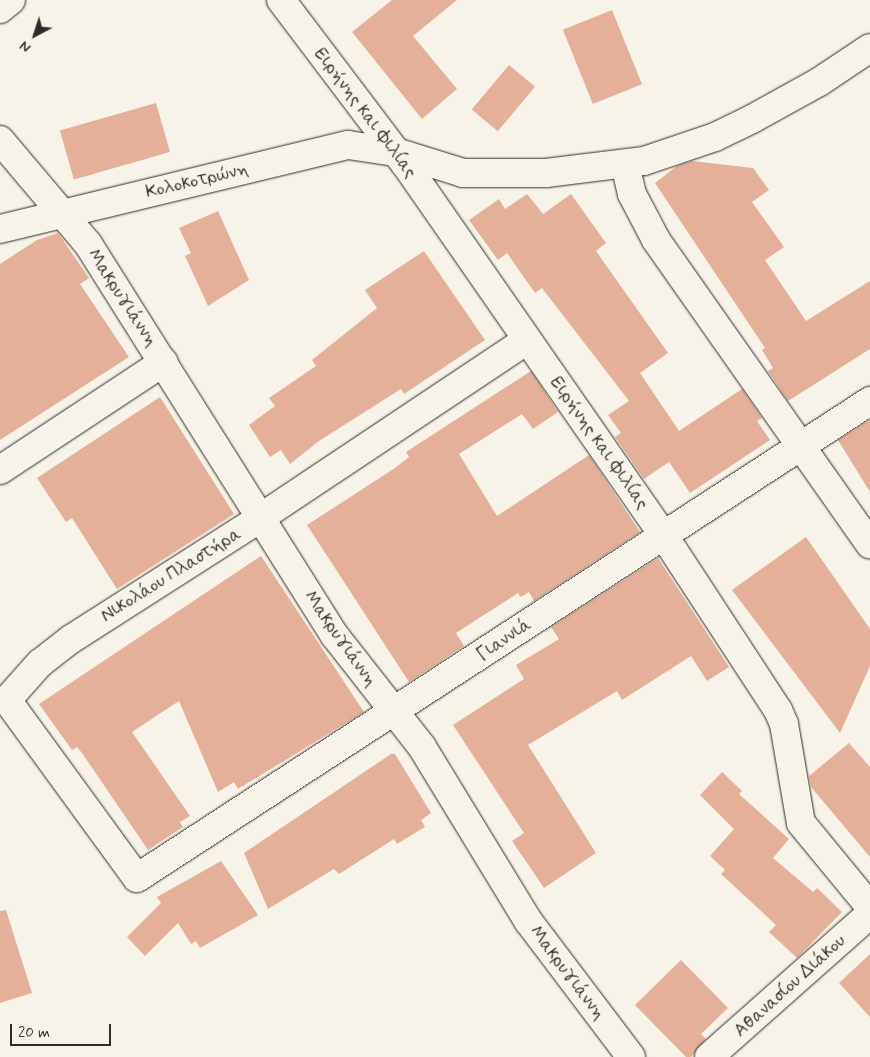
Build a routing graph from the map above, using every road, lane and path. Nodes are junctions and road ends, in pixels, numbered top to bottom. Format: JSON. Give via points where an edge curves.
{"nodes":[{"id":1,"x":11,"y":0,"type":"edge"},
{"id":2,"x":281,"y":0,"type":"edge"},
{"id":3,"x":0,"y":9,"type":"edge"},
{"id":4,"x":870,"y":48,"type":"edge"},
{"id":5,"x":0,"y":140,"type":"edge"},
{"id":6,"x":396,"y":152,"type":"junction"},
{"id":7,"x":625,"y":164,"type":"junction"},
{"id":8,"x":63,"y":211,"type":"junction"},
{"id":9,"x":0,"y":229,"type":"edge"},
{"id":10,"x":527,"y":340,"type":"junction"},
{"id":11,"x":164,"y":362,"type":"junction"},
{"id":12,"x":870,"y":401,"type":"edge"},
{"id":13,"x":802,"y":446,"type":"junction"},
{"id":14,"x":0,"y":470,"type":"edge"},
{"id":15,"x":259,"y":519,"type":"junction"},
{"id":16,"x":662,"y":533,"type":"junction"},
{"id":17,"x":870,"y":544,"type":"edge"},
{"id":18,"x":394,"y":714,"type":"junction"},
{"id":19,"x":137,"y":878,"type":"joint"},
{"id":20,"x":870,"y":907,"type":"edge"},
{"id":21,"x":870,"y":914,"type":"edge"},
{"id":22,"x":631,"y":1057,"type":"edge"},
{"id":23,"x":709,"y":1057,"type":"edge"}],
"edges":[{"from":1,"to":3,"type":"street"},
{"from":2,"to":6,"type":"street","name":"Ειρήνης και Φιλίας"},
{"from":4,"to":7,"type":"street","name":"Κολοκοτρώνη","via":[[820,82],[714,137],[669,154]]},
{"from":5,"to":8,"type":"street","name":"Μακρυγιάννη"},
{"from":6,"to":7,"type":"street","name":"Κολοκοτρώνη","via":[[451,172],[472,174],[546,173]]},
{"from":6,"to":8,"type":"street","name":"Κολοκοτρώνη","via":[[367,145],[341,146]]},
{"from":6,"to":10,"type":"street","name":"Ειρήνης και Φιλίας"},
{"from":7,"to":13,"type":"street","via":[[632,194],[656,240]]},
{"from":8,"to":9,"type":"street","name":"Κολοκοτρώνη"},
{"from":8,"to":11,"type":"street","name":"Μακρυγιάννη"},
{"from":10,"to":15,"type":"street","name":"Νικολάου Πλαστήρα"},
{"from":10,"to":16,"type":"street","name":"Ειρήνης και Φιλίας"},
{"from":11,"to":14,"type":"street"},
{"from":11,"to":15,"type":"street","name":"Μακρυγιάννη"},
{"from":12,"to":13,"type":"street","name":"Γιαννιά"},
{"from":13,"to":16,"type":"street","name":"Γιαννιά"},
{"from":13,"to":17,"type":"street"},
{"from":15,"to":18,"type":"street","name":"Μακρυγιάννη","via":[[357,668]]},
{"from":15,"to":19,"type":"street","name":"Νικολάου Πλαστήρα","via":[[71,639],[40,663],[7,700]]},
{"from":16,"to":18,"type":"street","name":"Γιαννιά"},
{"from":16,"to":20,"type":"street","name":"Ειρήνης και Φιλίας","via":[[778,710],[784,724],[801,823]]},
{"from":18,"to":19,"type":"street","name":"Γιαννιά"},
{"from":18,"to":22,"type":"street","name":"Μακρυγιάννη","via":[[422,747],[529,922]]},
{"from":21,"to":23,"type":"street","name":"Αθανασίου Διάκου"}]}
